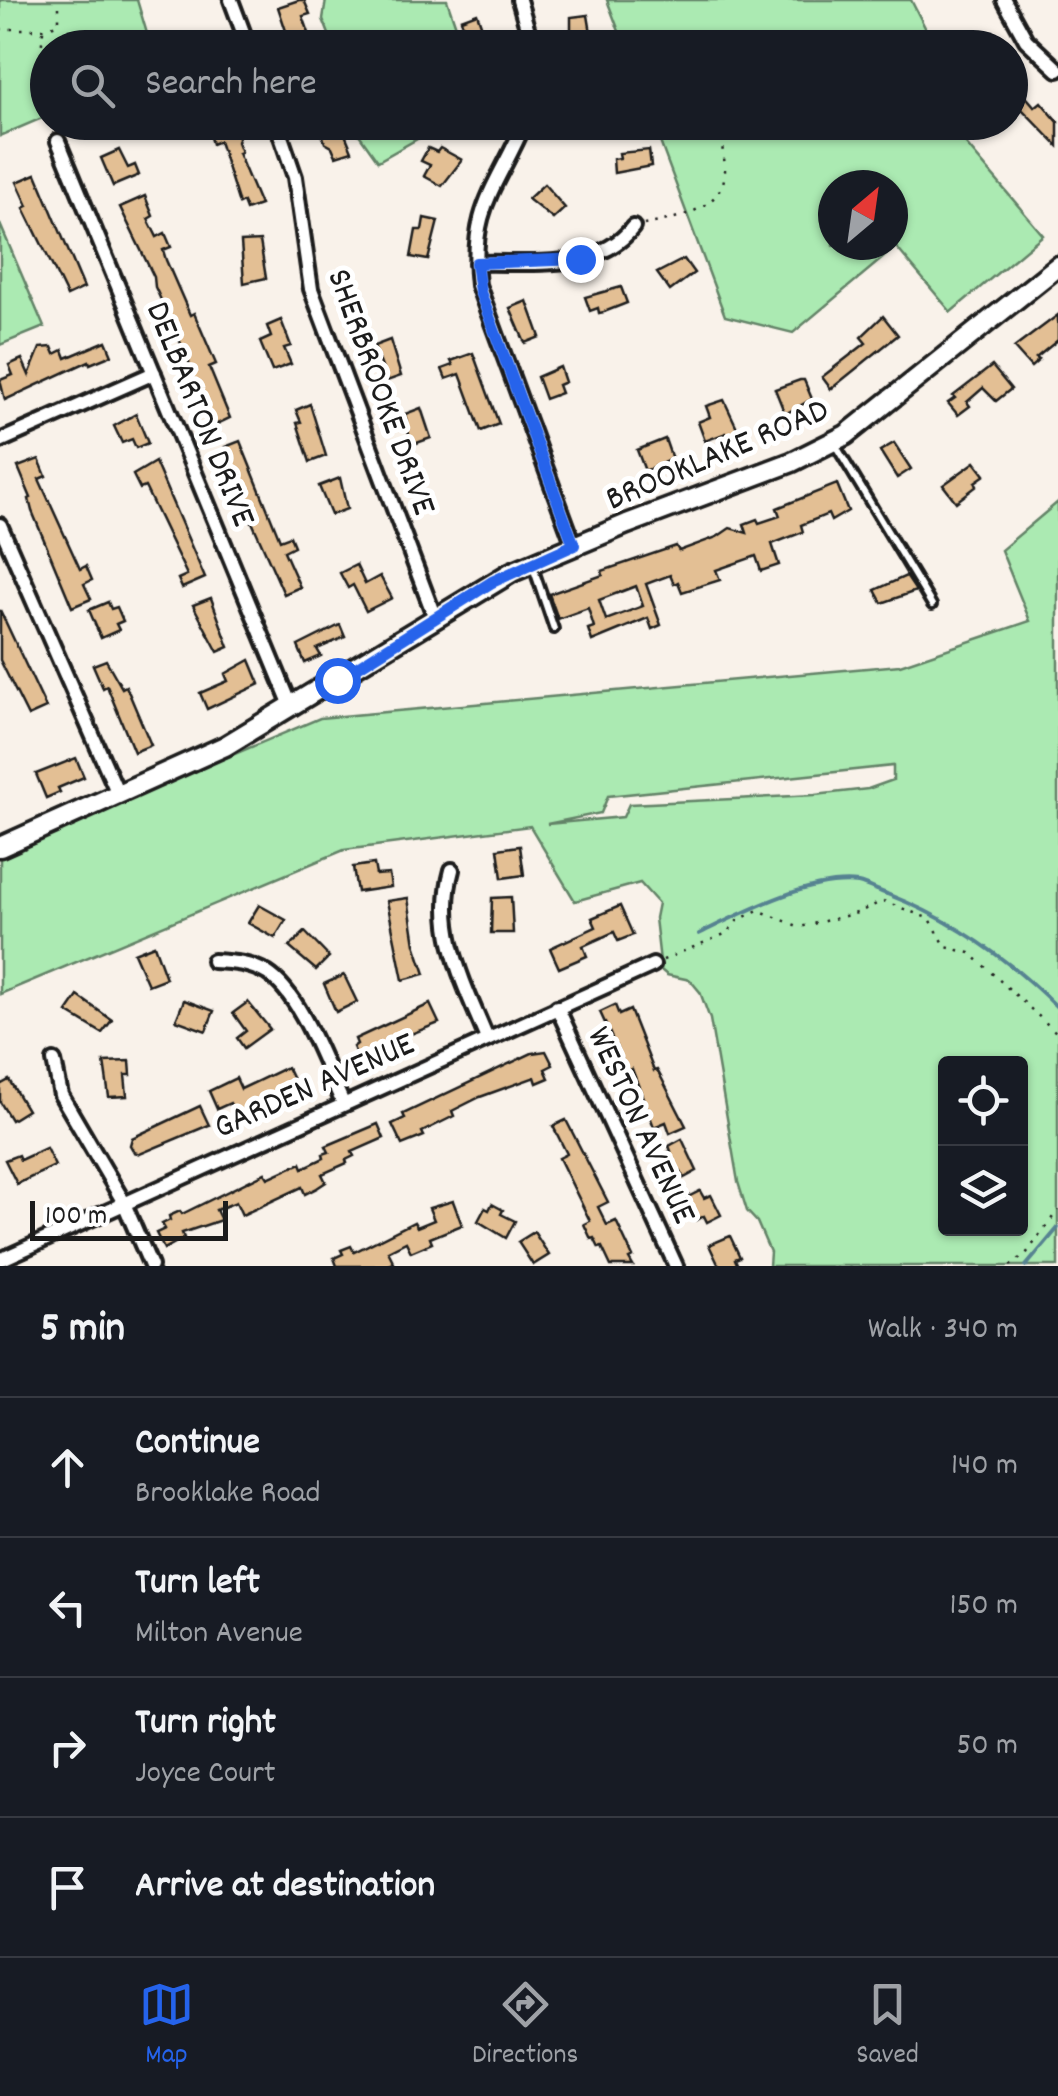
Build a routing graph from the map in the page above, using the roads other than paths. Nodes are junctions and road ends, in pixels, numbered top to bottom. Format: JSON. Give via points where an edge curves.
{"nodes":[{"id":1,"x":231,"y":0,"type":"edge"},
{"id":2,"x":519,"y":0,"type":"edge"},
{"id":3,"x":1004,"y":0,"type":"edge"},
{"id":4,"x":242,"y":30,"type":"edge"},
{"id":5,"x":528,"y":30,"type":"edge"},
{"id":6,"x":1020,"y":30,"type":"edge"},
{"id":7,"x":1028,"y":42,"type":"edge"},
{"id":8,"x":1058,"y":70,"type":"edge"},
{"id":9,"x":282,"y":140,"type":"edge"},
{"id":10,"x":515,"y":140,"type":"edge"},
{"id":11,"x":58,"y":141,"type":"dead end"},
{"id":12,"x":633,"y":226,"type":"road end"},
{"id":13,"x":476,"y":263,"type":"junction"},
{"id":14,"x":1058,"y":266,"type":"edge"},
{"id":15,"x":154,"y":373,"type":"junction"},
{"id":16,"x":0,"y":441,"type":"edge"},
{"id":17,"x":833,"y":442,"type":"junction"},
{"id":18,"x":0,"y":525,"type":"edge"},
{"id":19,"x":574,"y":545,"type":"junction"},
{"id":20,"x":532,"y":562,"type":"junction"},
{"id":21,"x":932,"y":606,"type":"dead end"},
{"id":22,"x":435,"y":618,"type":"junction"},
{"id":23,"x":554,"y":629,"type":"dead end"},
{"id":24,"x":292,"y":708,"type":"junction"},
{"id":25,"x":119,"y":796,"type":"junction"},
{"id":26,"x":0,"y":848,"type":"edge"},
{"id":27,"x":452,"y":870,"type":"dead end"},
{"id":28,"x":213,"y":961,"type":"dead end"},
{"id":29,"x":653,"y":965,"type":"road end"},
{"id":30,"x":557,"y":1007,"type":"junction"},
{"id":31,"x":487,"y":1039,"type":"junction"},
{"id":32,"x":54,"y":1062,"type":"dead end"},
{"id":33,"x":343,"y":1103,"type":"junction"},
{"id":34,"x":124,"y":1201,"type":"junction"},
{"id":35,"x":0,"y":1260,"type":"edge"},
{"id":36,"x":151,"y":1266,"type":"edge"},
{"id":37,"x":676,"y":1266,"type":"edge"}],
"edges":[{"from":1,"to":4,"type":"street"},
{"from":2,"to":5,"type":"street"},
{"from":3,"to":6,"type":"street"},
{"from":7,"to":8,"type":"street"},
{"from":9,"to":22,"type":"street","name":"SHERBROOKE DRIVE","via":[[311,289]]},
{"from":10,"to":13,"type":"street","via":[[481,212]]},
{"from":11,"to":15,"type":"street","name":"DELBARTON DRIVE"},
{"from":12,"to":13,"type":"street","via":[[613,247],[580,259]]},
{"from":13,"to":19,"type":"street","via":[[480,292]]},
{"from":14,"to":17,"type":"street","name":"BROOKLAKE ROAD"},
{"from":15,"to":16,"type":"street"},
{"from":15,"to":24,"type":"street","name":"DELBARTON DRIVE"},
{"from":17,"to":19,"type":"street","name":"BROOKLAKE ROAD"},
{"from":17,"to":21,"type":"lane"},
{"from":18,"to":25,"type":"street"},
{"from":19,"to":20,"type":"street","name":"BROOKLAKE ROAD"},
{"from":20,"to":22,"type":"street","name":"BROOKLAKE ROAD"},
{"from":20,"to":23,"type":"lane"},
{"from":22,"to":24,"type":"street","name":"BROOKLAKE ROAD"},
{"from":24,"to":25,"type":"street","name":"BROOKLAKE ROAD"},
{"from":25,"to":26,"type":"street","name":"BROOKLAKE ROAD"},
{"from":27,"to":31,"type":"street","via":[[446,924]]},
{"from":28,"to":33,"type":"street","via":[[250,965],[287,990]]},
{"from":29,"to":30,"type":"street","name":"GARDEN AVENUE"},
{"from":30,"to":31,"type":"street","name":"GARDEN AVENUE"},
{"from":30,"to":37,"type":"street","name":"WESTON AVENUE"},
{"from":31,"to":33,"type":"street","name":"GARDEN AVENUE"},
{"from":32,"to":34,"type":"street","via":[[61,1095]]},
{"from":33,"to":34,"type":"street","name":"GARDEN AVENUE"},
{"from":34,"to":35,"type":"street","name":"GARDEN AVENUE"},
{"from":34,"to":36,"type":"street"}]}
